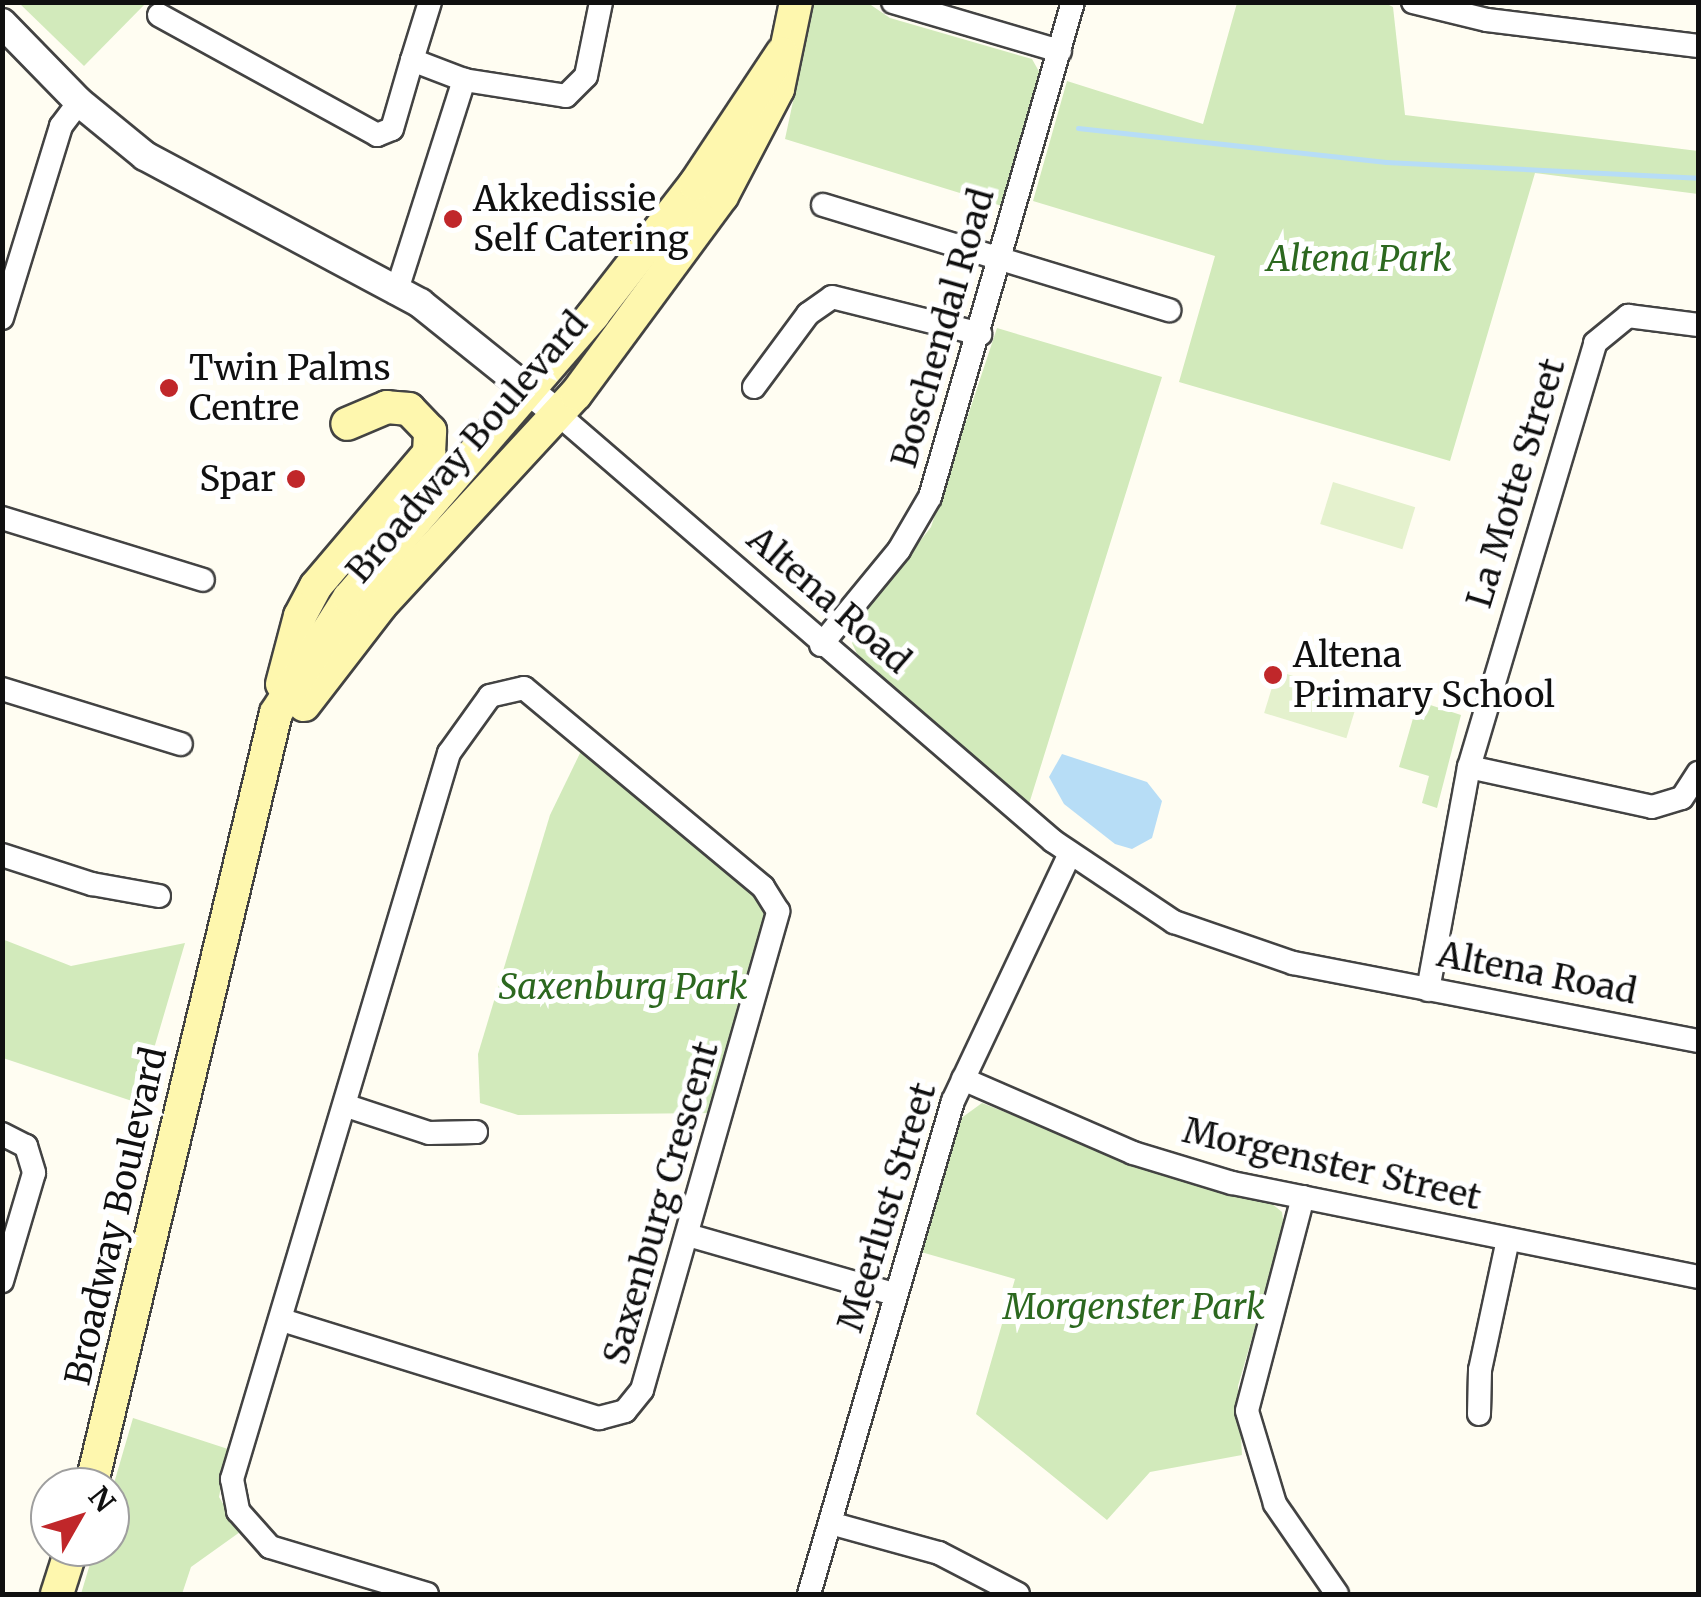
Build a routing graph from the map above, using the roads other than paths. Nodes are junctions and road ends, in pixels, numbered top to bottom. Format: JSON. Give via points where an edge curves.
{"nodes":[{"id":1,"x":430,"y":2,"type":"edge"},
{"id":2,"x":601,"y":2,"type":"edge"},
{"id":3,"x":796,"y":2,"type":"edge"},
{"id":4,"x":893,"y":2,"type":"edge"},
{"id":5,"x":1073,"y":2,"type":"edge"},
{"id":6,"x":1413,"y":2,"type":"edge"},
{"id":7,"x":159,"y":14,"type":"dead end"},
{"id":8,"x":2,"y":23,"type":"edge"},
{"id":9,"x":1698,"y":46,"type":"edge"},
{"id":10,"x":1060,"y":51,"type":"junction"},
{"id":11,"x":782,"y":52,"type":"junction"},
{"id":12,"x":412,"y":60,"type":"junction"},
{"id":13,"x":464,"y":80,"type":"junction"},
{"id":14,"x":80,"y":102,"type":"junction"},
{"id":15,"x":824,"y":205,"type":"dead end"},
{"id":16,"x":1001,"y":258,"type":"junction"},
{"id":17,"x":396,"y":292,"type":"junction"},
{"id":18,"x":1169,"y":310,"type":"dead end"},
{"id":19,"x":2,"y":318,"type":"edge"},
{"id":20,"x":1698,"y":325,"type":"edge"},
{"id":21,"x":980,"y":334,"type":"junction"},
{"id":22,"x":754,"y":387,"type":"dead end"},
{"id":23,"x":532,"y":390,"type":"junction"},
{"id":24,"x":558,"y":414,"type":"junction"},
{"id":25,"x":347,"y":424,"type":"dead end"},
{"id":26,"x":2,"y":518,"type":"edge"},
{"id":27,"x":203,"y":580,"type":"dead end"},
{"id":28,"x":821,"y":645,"type":"junction"},
{"id":29,"x":2,"y":689,"type":"edge"},
{"id":30,"x":276,"y":713,"type":"junction"},
{"id":31,"x":181,"y":744,"type":"dead end"},
{"id":32,"x":1469,"y":767,"type":"junction"},
{"id":33,"x":1698,"y":772,"type":"edge"},
{"id":34,"x":258,"y":786,"type":"junction"},
{"id":35,"x":2,"y":854,"type":"edge"},
{"id":36,"x":1070,"y":854,"type":"junction"},
{"id":37,"x":159,"y":896,"type":"dead end"},
{"id":38,"x":1428,"y":990,"type":"junction"},
{"id":39,"x":1698,"y":1041,"type":"edge"},
{"id":40,"x":963,"y":1078,"type":"junction"},
{"id":41,"x":347,"y":1106,"type":"junction"},
{"id":42,"x":476,"y":1132,"type":"dead end"},
{"id":43,"x":2,"y":1134,"type":"edge"},
{"id":44,"x":1303,"y":1198,"type":"junction"},
{"id":45,"x":688,"y":1235,"type":"junction"},
{"id":46,"x":1508,"y":1239,"type":"junction"},
{"id":47,"x":1698,"y":1277,"type":"edge"},
{"id":48,"x":2,"y":1281,"type":"edge"},
{"id":49,"x":894,"y":1294,"type":"junction"},
{"id":50,"x":282,"y":1320,"type":"junction"},
{"id":51,"x":1479,"y":1414,"type":"dead end"},
{"id":52,"x":96,"y":1467,"type":"edge"},
{"id":53,"x":830,"y":1522,"type":"junction"},
{"id":54,"x":66,"y":1567,"type":"edge"},
{"id":55,"x":57,"y":1594,"type":"edge"},
{"id":56,"x":427,"y":1594,"type":"edge"},
{"id":57,"x":809,"y":1594,"type":"edge"},
{"id":58,"x":1018,"y":1594,"type":"edge"},
{"id":59,"x":1337,"y":1594,"type":"edge"}],
"edges":[{"from":1,"to":12,"type":"street"},
{"from":2,"to":13,"type":"street","via":[[586,76],[566,96]]},
{"from":3,"to":11,"type":"main road","name":"Broadway Boulevard"},
{"from":4,"to":10,"type":"street"},
{"from":5,"to":10,"type":"street","name":"Boschendal Road"},
{"from":6,"to":9,"type":"street","via":[[1487,20]]},
{"from":7,"to":12,"type":"street","via":[[376,135],[392,129]]},
{"from":8,"to":14,"type":"street","name":"Altena Road"},
{"from":10,"to":16,"type":"street","name":"Boschendal Road"},
{"from":11,"to":23,"type":"main road","name":"Broadway Boulevard","via":[[694,184]]},
{"from":11,"to":24,"type":"main road","name":"Broadway Boulevard","via":[[778,88],[722,196]]},
{"from":12,"to":13,"type":"street"},
{"from":13,"to":17,"type":"street"},
{"from":14,"to":17,"type":"street","name":"Altena Road","via":[[186,182]]},
{"from":14,"to":19,"type":"street","via":[[61,126]]},
{"from":15,"to":16,"type":"street"},
{"from":16,"to":18,"type":"street"},
{"from":16,"to":21,"type":"street","name":"Boschendal Road"},
{"from":17,"to":23,"type":"street","name":"Altena Road","via":[[454,325]]},
{"from":20,"to":32,"type":"street","name":"La Motte Street","via":[[1628,316],[1594,342]]},
{"from":21,"to":22,"type":"street","via":[[832,297],[808,314]]},
{"from":21,"to":28,"type":"street","name":"Boschendal Road","via":[[923,513]]},
{"from":23,"to":24,"type":"street","name":"Altena Road"},
{"from":23,"to":30,"type":"main road","name":"Broadway Boulevard","via":[[349,598]]},
{"from":24,"to":28,"type":"street","name":"Altena Road"},
{"from":24,"to":34,"type":"main road","name":"Broadway Boulevard","via":[[340,653]]},
{"from":25,"to":30,"type":"main road","via":[[380,409],[410,409],[430,431],[429,454],[316,586],[300,616]]},
{"from":26,"to":27,"type":"street"},
{"from":28,"to":36,"type":"street","name":"Altena Road"},
{"from":29,"to":31,"type":"street"},
{"from":30,"to":34,"type":"main road","name":"Broadway Boulevard"},
{"from":32,"to":33,"type":"street","via":[[1652,807],[1682,798]]},
{"from":32,"to":38,"type":"street","name":"La Motte Street"},
{"from":34,"to":52,"type":"main road","name":"Broadway Boulevard"},
{"from":35,"to":37,"type":"street","via":[[92,884]]},
{"from":36,"to":38,"type":"street","name":"Altena Road","via":[[1212,940]]},
{"from":36,"to":40,"type":"street","name":"Meerlust Street"},
{"from":38,"to":39,"type":"street","name":"Altena Road"},
{"from":40,"to":44,"type":"street","name":"Morgenster Street","via":[[1134,1153]]},
{"from":40,"to":49,"type":"street","name":"Meerlust Street"},
{"from":41,"to":42,"type":"street","via":[[429,1133]]},
{"from":41,"to":45,"type":"street","name":"Saxenburg Crescent","via":[[453,745],[490,696],[524,688],[763,887],[778,911]]},
{"from":41,"to":50,"type":"street","name":"Saxenburg Crescent"},
{"from":43,"to":48,"type":"street","via":[[26,1146],[34,1172]]},
{"from":44,"to":46,"type":"street","name":"Morgenster Street"},
{"from":44,"to":59,"type":"street","via":[[1246,1411],[1274,1504]]},
{"from":45,"to":49,"type":"street"},
{"from":45,"to":50,"type":"street","name":"Saxenburg Crescent","via":[[642,1390],[632,1406],[608,1418]]},
{"from":46,"to":47,"type":"street","name":"Morgenster Street"},
{"from":46,"to":51,"type":"street","via":[[1480,1370]]},
{"from":49,"to":53,"type":"street","name":"Meerlust Street"},
{"from":50,"to":56,"type":"street","name":"Saxenburg Crescent","via":[[234,1468],[238,1512],[270,1547]]},
{"from":53,"to":57,"type":"street","name":"Meerlust Street"},
{"from":53,"to":58,"type":"street","via":[[939,1553]]},
{"from":54,"to":55,"type":"main road"}]}
